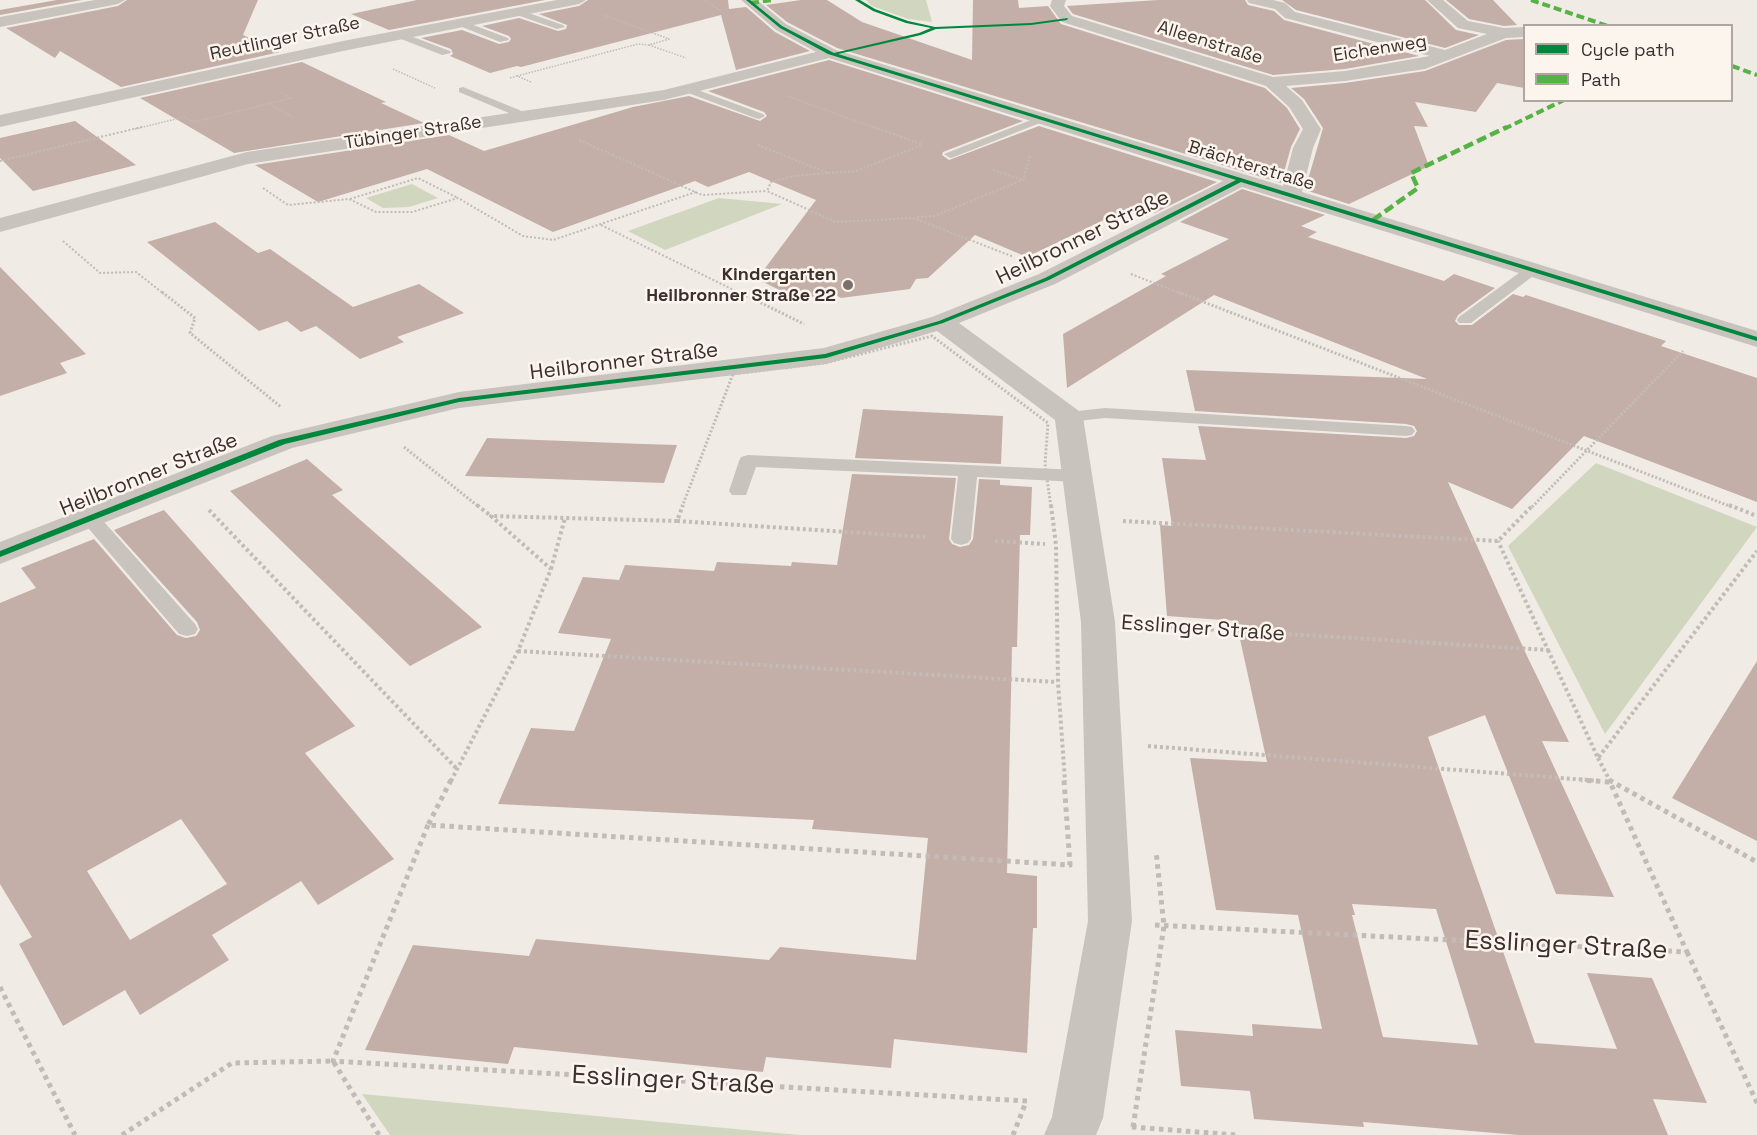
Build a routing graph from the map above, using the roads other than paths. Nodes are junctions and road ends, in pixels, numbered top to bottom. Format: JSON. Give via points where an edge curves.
{"nodes":[{"id":1,"x":118,"y":0,"type":"edge"},
{"id":2,"x":748,"y":0,"type":"edge"},
{"id":3,"x":1059,"y":0,"type":"edge"},
{"id":4,"x":1254,"y":0,"type":"edge"},
{"id":5,"x":1434,"y":0,"type":"edge"},
{"id":6,"x":572,"y":1,"type":"edge"},
{"id":7,"x":517,"y":12,"type":"junction"},
{"id":8,"x":0,"y":22,"type":"edge"},
{"id":9,"x":460,"y":23,"type":"junction"},
{"id":10,"x":560,"y":27,"type":"dead end"},
{"id":11,"x":1523,"y":32,"type":"edge"},
{"id":12,"x":1504,"y":33,"type":"junction"},
{"id":13,"x":400,"y":35,"type":"junction"},
{"id":14,"x":504,"y":40,"type":"dead end"},
{"id":15,"x":446,"y":53,"type":"dead end"},
{"id":16,"x":830,"y":53,"type":"junction"},
{"id":17,"x":1449,"y":56,"type":"junction"},
{"id":18,"x":1272,"y":82,"type":"junction"},
{"id":19,"x":687,"y":89,"type":"junction"},
{"id":20,"x":463,"y":90,"type":"dead end"},
{"id":21,"x":525,"y":116,"type":"junction"},
{"id":22,"x":759,"y":116,"type":"dead end"},
{"id":23,"x":1041,"y":118,"type":"junction"},
{"id":24,"x":0,"y":121,"type":"edge"},
{"id":25,"x":950,"y":154,"type":"road end"},
{"id":26,"x":1240,"y":180,"type":"junction"},
{"id":27,"x":1291,"y":195,"type":"junction"},
{"id":28,"x":0,"y":225,"type":"edge"},
{"id":29,"x":1532,"y":270,"type":"junction"},
{"id":30,"x":1465,"y":320,"type":"dead end"},
{"id":31,"x":941,"y":322,"type":"junction"},
{"id":32,"x":1757,"y":339,"type":"edge"},
{"id":33,"x":1069,"y":417,"type":"junction"},
{"id":34,"x":1406,"y":431,"type":"dead end"},
{"id":35,"x":968,"y":471,"type":"junction"},
{"id":36,"x":1062,"y":476,"type":"junction"},
{"id":37,"x":739,"y":491,"type":"dead end"},
{"id":38,"x":90,"y":518,"type":"junction"},
{"id":39,"x":961,"y":539,"type":"road end"},
{"id":40,"x":0,"y":554,"type":"edge"},
{"id":41,"x":187,"y":629,"type":"dead end"},
{"id":42,"x":1073,"y":1127,"type":"edge"}],
"edges":[{"from":1,"to":8,"type":"street"},
{"from":2,"to":16,"type":"street","name":"Brächterstraße","via":[[781,27]]},
{"from":3,"to":18,"type":"street","name":"Alleenstraße","via":[[1057,6],[1068,19]]},
{"from":4,"to":17,"type":"street","via":[[1280,6],[1290,15]]},
{"from":5,"to":12,"type":"street","via":[[1463,25]]},
{"from":6,"to":7,"type":"street","name":"Reutlinger Straße"},
{"from":7,"to":9,"type":"street","name":"Reutlinger Straße"},
{"from":7,"to":10,"type":"lane"},
{"from":9,"to":13,"type":"street","name":"Reutlinger Straße"},
{"from":9,"to":14,"type":"lane"},
{"from":11,"to":12,"type":"street","name":"Eichenweg"},
{"from":12,"to":17,"type":"street","name":"Eichenweg"},
{"from":13,"to":15,"type":"lane"},
{"from":13,"to":24,"type":"street","name":"Reutlinger Straße"},
{"from":16,"to":19,"type":"street","name":"Tübinger Straße"},
{"from":16,"to":23,"type":"street","name":"Brächterstraße"},
{"from":17,"to":18,"type":"street","name":"Eichenweg","via":[[1413,66]]},
{"from":18,"to":27,"type":"street","name":"Alleenstraße","via":[[1296,104],[1312,129]]},
{"from":19,"to":21,"type":"street","name":"Tübinger Straße"},
{"from":19,"to":22,"type":"lane"},
{"from":20,"to":21,"type":"lane"},
{"from":21,"to":28,"type":"street","name":"Tübinger Straße","via":[[247,158]]},
{"from":23,"to":25,"type":"lane"},
{"from":23,"to":26,"type":"street","name":"Brächterstraße"},
{"from":26,"to":27,"type":"street","name":"Brächterstraße"},
{"from":26,"to":31,"type":"street","name":"Heilbronner Straße","via":[[1047,279]]},
{"from":27,"to":29,"type":"street","name":"Brächterstraße"},
{"from":29,"to":30,"type":"lane"},
{"from":29,"to":32,"type":"street","name":"Brächterstraße"},
{"from":31,"to":33,"type":"street"},
{"from":31,"to":38,"type":"street","name":"Heilbronner Straße","via":[[826,356],[459,400],[282,442]]},
{"from":33,"to":34,"type":"lane","via":[[1105,412]]},
{"from":33,"to":36,"type":"street","name":"Esslinger Straße"},
{"from":35,"to":36,"type":"lane"},
{"from":35,"to":37,"type":"lane","via":[[748,460]]},
{"from":35,"to":39,"type":"lane"},
{"from":36,"to":42,"type":"street","name":"Esslinger Straße","via":[[1083,519],[1098,622],[1110,921]]},
{"from":38,"to":40,"type":"street","name":"Heilbronner Straße"},
{"from":38,"to":41,"type":"lane"}]}
